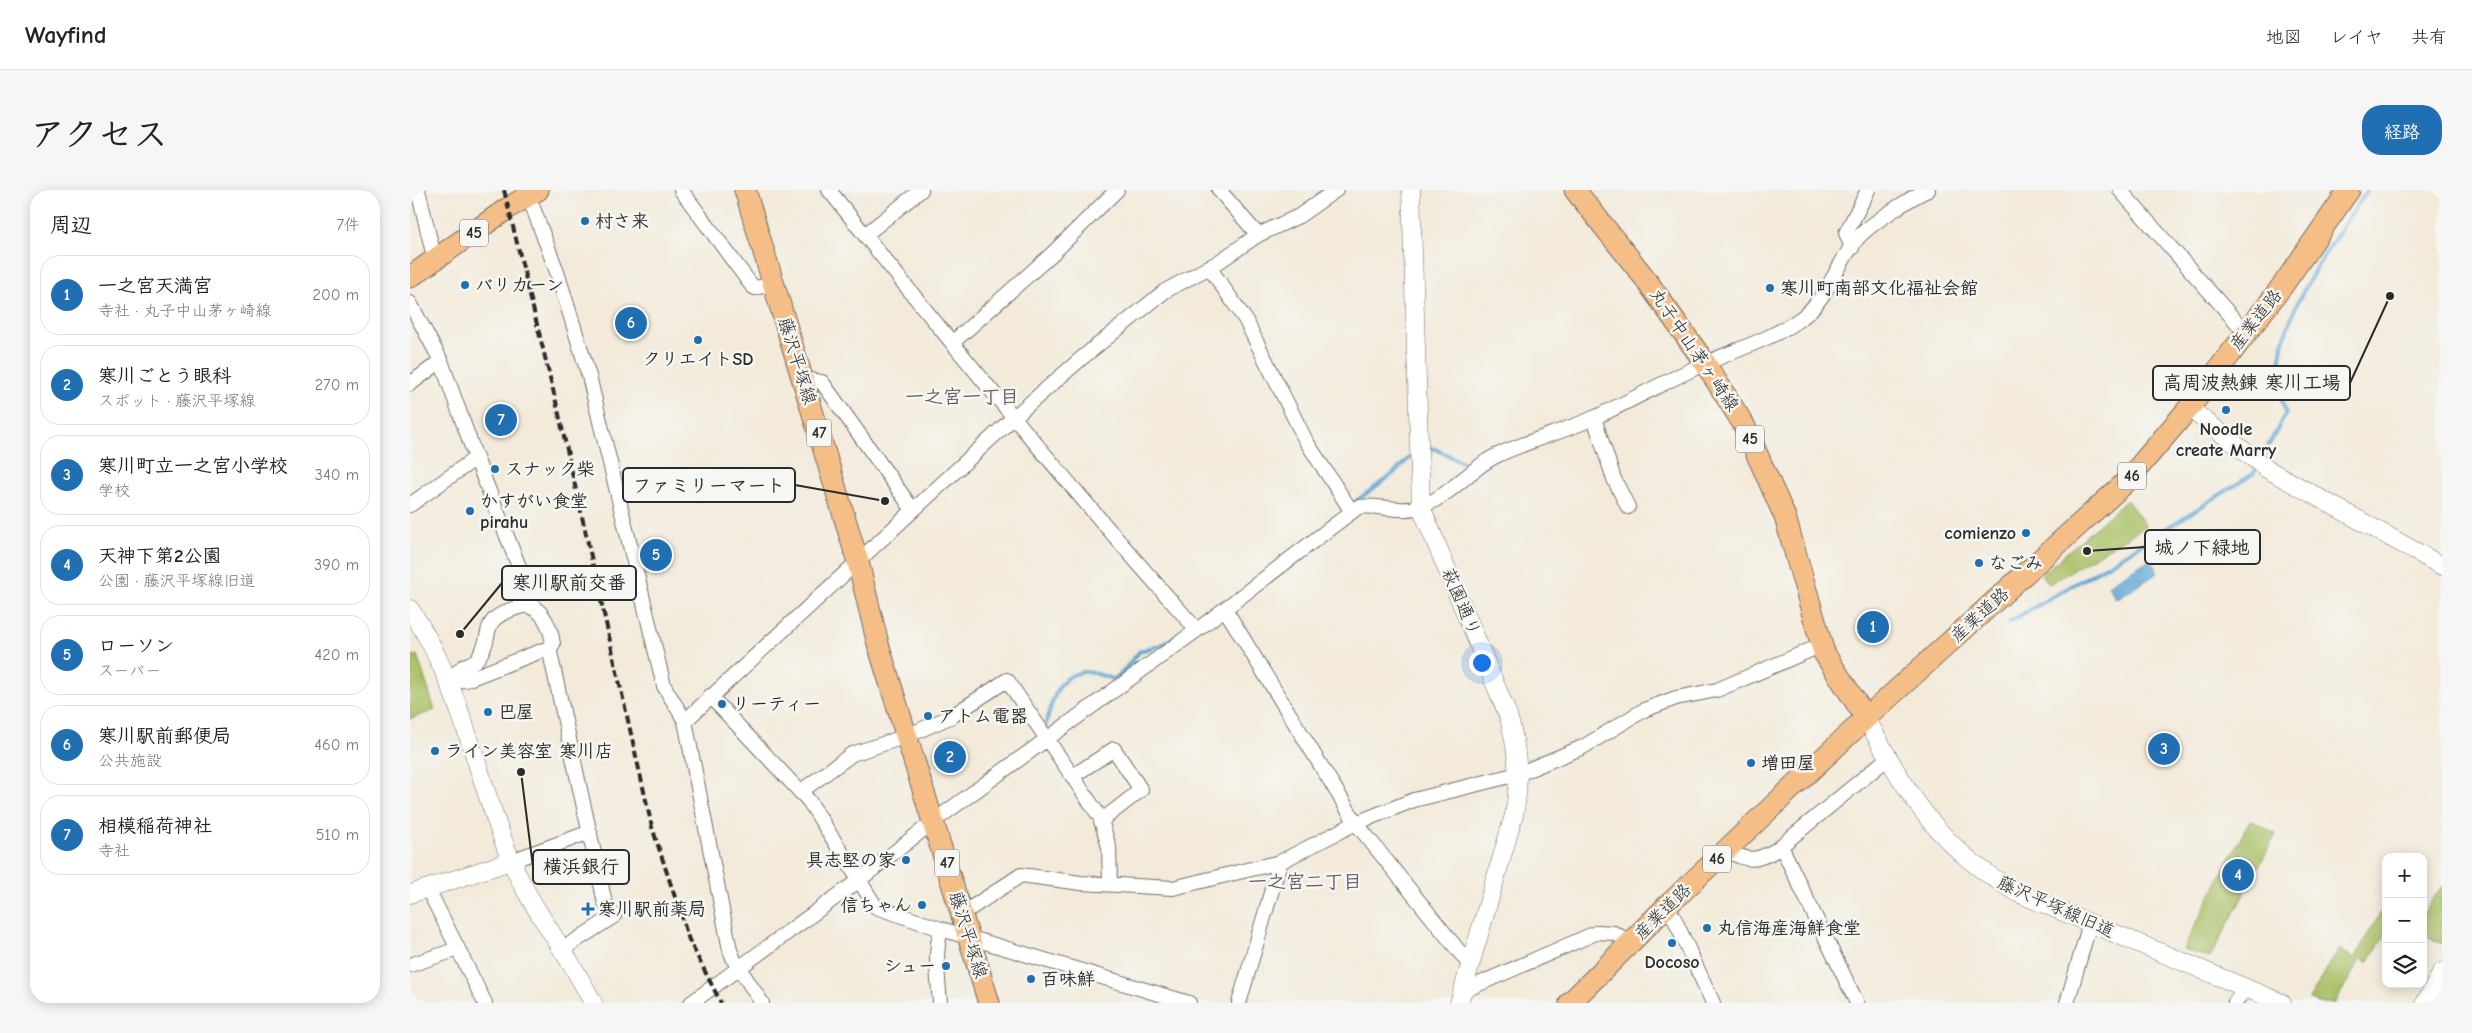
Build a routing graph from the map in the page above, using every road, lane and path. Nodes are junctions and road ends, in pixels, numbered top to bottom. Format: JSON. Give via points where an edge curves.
{"nodes":[{"id":1,"x":418,"y":190,"type":"edge"},
{"id":2,"x":681,"y":190,"type":"edge"},
{"id":3,"x":745,"y":190,"type":"edge"},
{"id":4,"x":829,"y":190,"type":"edge"},
{"id":5,"x":921,"y":190,"type":"edge"},
{"id":6,"x":1117,"y":190,"type":"edge"},
{"id":7,"x":1218,"y":190,"type":"edge"},
{"id":8,"x":1336,"y":190,"type":"edge"},
{"id":9,"x":1411,"y":190,"type":"edge"},
{"id":10,"x":1575,"y":190,"type":"edge"},
{"id":11,"x":1868,"y":190,"type":"edge"},
{"id":12,"x":1928,"y":190,"type":"edge"},
{"id":13,"x":2120,"y":190,"type":"edge"},
{"id":14,"x":2349,"y":190,"type":"edge"},
{"id":15,"x":534,"y":194,"type":"edge"},
{"id":16,"x":865,"y":235,"type":"junction"},
{"id":17,"x":1258,"y":236,"type":"junction"},
{"id":18,"x":1849,"y":241,"type":"junction"},
{"id":19,"x":434,"y":261,"type":"junction"},
{"id":20,"x":1209,"y":267,"type":"junction"},
{"id":21,"x":410,"y":277,"type":"edge"},
{"id":22,"x":773,"y":284,"type":"junction"},
{"id":23,"x":410,"y":303,"type":"edge"},
{"id":24,"x":2246,"y":333,"type":"junction"},
{"id":25,"x":952,"y":342,"type":"junction"},
{"id":26,"x":441,"y":361,"type":"junction"},
{"id":27,"x":1706,"y":363,"type":"junction"},
{"id":28,"x":802,"y":378,"type":"junction"},
{"id":29,"x":410,"y":384,"type":"edge"},
{"id":30,"x":2189,"y":408,"type":"junction"},
{"id":31,"x":1013,"y":418,"type":"junction"},
{"id":32,"x":1594,"y":418,"type":"junction"},
{"id":33,"x":476,"y":458,"type":"junction"},
{"id":34,"x":410,"y":505,"type":"edge"},
{"id":35,"x":1421,"y":507,"type":"junction"},
{"id":36,"x":1628,"y":507,"type":"dead end"},
{"id":37,"x":913,"y":510,"type":"junction"},
{"id":38,"x":1352,"y":512,"type":"junction"},
{"id":39,"x":858,"y":562,"type":"junction"},
{"id":40,"x":2442,"y":566,"type":"edge"},
{"id":41,"x":533,"y":606,"type":"junction"},
{"id":42,"x":410,"y":609,"type":"edge"},
{"id":43,"x":1225,"y":609,"type":"junction"},
{"id":44,"x":1197,"y":630,"type":"junction"},
{"id":45,"x":1822,"y":645,"type":"junction"},
{"id":46,"x":549,"y":648,"type":"junction"},
{"id":47,"x":449,"y":681,"type":"junction"},
{"id":48,"x":710,"y":696,"type":"junction"},
{"id":49,"x":1866,"y":718,"type":"junction"},
{"id":50,"x":685,"y":721,"type":"junction"},
{"id":51,"x":905,"y":730,"type":"junction"},
{"id":52,"x":1045,"y":734,"type":"junction"},
{"id":53,"x":1888,"y":758,"type":"junction"},
{"id":54,"x":1518,"y":774,"type":"junction"},
{"id":55,"x":1073,"y":776,"type":"junction"},
{"id":56,"x":800,"y":792,"type":"junction"},
{"id":57,"x":934,"y":821,"type":"junction"},
{"id":58,"x":1101,"y":821,"type":"junction"},
{"id":59,"x":1356,"y":823,"type":"junction"},
{"id":60,"x":590,"y":832,"type":"junction"},
{"id":61,"x":1781,"y":846,"type":"junction"},
{"id":62,"x":1726,"y":851,"type":"junction"},
{"id":63,"x":511,"y":861,"type":"junction"},
{"id":64,"x":1280,"y":862,"type":"junction"},
{"id":65,"x":858,"y":881,"type":"junction"},
{"id":66,"x":1110,"y":884,"type":"junction"},
{"id":67,"x":428,"y":889,"type":"junction"},
{"id":68,"x":410,"y":894,"type":"edge"},
{"id":69,"x":1668,"y":905,"type":"junction"},
{"id":70,"x":962,"y":914,"type":"junction"},
{"id":71,"x":2090,"y":923,"type":"junction"},
{"id":72,"x":941,"y":929,"type":"junction"},
{"id":73,"x":968,"y":937,"type":"junction"},
{"id":74,"x":1632,"y":943,"type":"junction"},
{"id":75,"x":458,"y":949,"type":"junction"},
{"id":76,"x":561,"y":950,"type":"junction"},
{"id":77,"x":410,"y":965,"type":"edge"},
{"id":78,"x":1470,"y":965,"type":"junction"},
{"id":79,"x":739,"y":968,"type":"junction"},
{"id":80,"x":2442,"y":972,"type":"edge"},
{"id":81,"x":2245,"y":988,"type":"junction"},
{"id":82,"x":1461,"y":997,"type":"edge"},
{"id":83,"x":706,"y":998,"type":"edge"},
{"id":84,"x":1576,"y":1001,"type":"edge"},
{"id":85,"x":485,"y":1003,"type":"edge"},
{"id":86,"x":593,"y":1003,"type":"edge"},
{"id":87,"x":691,"y":1003,"type":"edge"},
{"id":88,"x":762,"y":1003,"type":"edge"},
{"id":89,"x":940,"y":1003,"type":"edge"},
{"id":90,"x":988,"y":1003,"type":"edge"},
{"id":91,"x":1189,"y":1003,"type":"edge"},
{"id":92,"x":1239,"y":1003,"type":"edge"},
{"id":93,"x":1713,"y":1003,"type":"edge"},
{"id":94,"x":1856,"y":1003,"type":"edge"},
{"id":95,"x":2067,"y":1003,"type":"edge"},
{"id":96,"x":2235,"y":1003,"type":"edge"},
{"id":97,"x":2282,"y":1003,"type":"edge"},
{"id":98,"x":2425,"y":1003,"type":"edge"}],
"edges":[{"from":1,"to":19,"type":"street"},
{"from":2,"to":22,"type":"street","via":[[752,286]]},
{"from":3,"to":22,"type":"main road","name":"藤沢平塚線","number":"47"},
{"from":4,"to":16,"type":"street"},
{"from":5,"to":16,"type":"street"},
{"from":6,"to":25,"type":"street","via":[[1052,254]]},
{"from":7,"to":17,"type":"street"},
{"from":8,"to":17,"type":"street","via":[[1299,216]]},
{"from":9,"to":35,"type":"street","name":"萩園通り"},
{"from":10,"to":27,"type":"main road","name":"丸子中山茅ヶ崎線","number":"45"},
{"from":11,"to":18,"type":"street"},
{"from":12,"to":18,"type":"street","via":[[1914,196]]},
{"from":13,"to":24,"type":"street"},
{"from":14,"to":24,"type":"main road","name":"産業道路","number":"46"},
{"from":15,"to":19,"type":"main road","number":"45","via":[[500,213]]},
{"from":15,"to":50,"type":"street","via":[[589,376],[664,686]]},
{"from":16,"to":25,"type":"street"},
{"from":17,"to":20,"type":"street"},
{"from":18,"to":27,"type":"street","via":[[1823,296],[1800,319],[1757,344]]},
{"from":19,"to":21,"type":"main road","number":"45"},
{"from":20,"to":31,"type":"street","via":[[1165,291]]},
{"from":20,"to":38,"type":"street","via":[[1245,318],[1306,441]]},
{"from":22,"to":28,"type":"main road","name":"藤沢平塚線","number":"47"},
{"from":23,"to":26,"type":"street"},
{"from":24,"to":30,"type":"main road","name":"産業道路","number":"46"},
{"from":25,"to":31,"type":"street"},
{"from":26,"to":29,"type":"street"},
{"from":26,"to":33,"type":"street"},
{"from":27,"to":32,"type":"street"},
{"from":27,"to":45,"type":"main road","name":"丸子中山茅ヶ崎線","number":"45","via":[[1744,425],[1785,517]]},
{"from":28,"to":37,"type":"street","via":[[822,382]]},
{"from":28,"to":39,"type":"main road","name":"藤沢平塚線","number":"47"},
{"from":30,"to":40,"type":"street","via":[[2261,464]]},
{"from":30,"to":49,"type":"main road","name":"産業道路","number":"46","via":[[2126,482]]},
{"from":31,"to":37,"type":"street"},
{"from":31,"to":44,"type":"street"},
{"from":32,"to":35,"type":"street","via":[[1498,455],[1450,491]]},
{"from":32,"to":36,"type":"street","via":[[1614,479]]},
{"from":33,"to":34,"type":"street"},
{"from":33,"to":41,"type":"street"},
{"from":35,"to":38,"type":"street","via":[[1400,510],[1371,505],[1358,507]]},
{"from":35,"to":54,"type":"street","name":"萩園通り","via":[[1508,715],[1515,738]]},
{"from":37,"to":39,"type":"street"},
{"from":38,"to":43,"type":"street"},
{"from":39,"to":48,"type":"street"},
{"from":39,"to":51,"type":"main road","name":"藤沢平塚線","number":"47"},
{"from":41,"to":46,"type":"street","via":[[545,620],[552,638],[553,644]]},
{"from":41,"to":47,"type":"street","via":[[517,608],[494,618],[476,660],[461,668]]},
{"from":42,"to":47,"type":"street"},
{"from":43,"to":44,"type":"street"},
{"from":43,"to":59,"type":"street"},
{"from":44,"to":52,"type":"street"},
{"from":45,"to":49,"type":"main road","name":"丸子中山茅ヶ崎線","number":"45"},
{"from":45,"to":54,"type":"street","via":[[1718,690],[1676,698],[1644,710],[1583,747]]},
{"from":46,"to":47,"type":"street","via":[[466,680]]},
{"from":46,"to":60,"type":"street"},
{"from":47,"to":63,"type":"street"},
{"from":48,"to":50,"type":"street"},
{"from":48,"to":56,"type":"street"},
{"from":49,"to":53,"type":"street","name":"藤沢平塚線旧道"},
{"from":49,"to":62,"type":"main road","name":"産業道路","number":"46"},
{"from":50,"to":79,"type":"street","via":[[730,950]]},
{"from":51,"to":52,"type":"street","via":[[952,716],[1007,680]]},
{"from":51,"to":56,"type":"street","via":[[852,754]]},
{"from":51,"to":57,"type":"main road","name":"藤沢平塚線","number":"47"},
{"from":52,"to":55,"type":"street"},
{"from":52,"to":57,"type":"street"},
{"from":53,"to":61,"type":"street"},
{"from":53,"to":71,"type":"street","name":"藤沢平塚線旧道","via":[[1928,821],[1970,862],[1993,880],[2020,894]]},
{"from":54,"to":59,"type":"street","via":[[1414,800]]},
{"from":54,"to":78,"type":"street","name":"萩園通り","via":[[1519,793],[1514,815]]},
{"from":55,"to":58,"type":"street"},
{"from":55,"to":58,"type":"street","via":[[1114,748],[1141,790]]},
{"from":56,"to":65,"type":"street","via":[[809,801]]},
{"from":57,"to":65,"type":"street"},
{"from":57,"to":70,"type":"main road","name":"藤沢平塚線","number":"47"},
{"from":58,"to":66,"type":"street","via":[[1108,847]]},
{"from":59,"to":64,"type":"street"},
{"from":59,"to":78,"type":"street"},
{"from":60,"to":63,"type":"street"},
{"from":60,"to":76,"type":"street","via":[[605,902],[614,916]]},
{"from":61,"to":62,"type":"street","via":[[1762,859],[1748,860]]},
{"from":61,"to":94,"type":"street"},
{"from":62,"to":69,"type":"main road","name":"産業道路","number":"46"},
{"from":63,"to":67,"type":"street"},
{"from":63,"to":76,"type":"street"},
{"from":64,"to":66,"type":"street","via":[[1173,888]]},
{"from":64,"to":92,"type":"street"},
{"from":65,"to":72,"type":"street","via":[[876,907]]},
{"from":65,"to":79,"type":"street"},
{"from":66,"to":70,"type":"street","via":[[1021,875]]},
{"from":67,"to":68,"type":"street"},
{"from":67,"to":75,"type":"street"},
{"from":69,"to":74,"type":"main road","name":"産業道路","number":"46"},
{"from":69,"to":93,"type":"street"},
{"from":70,"to":73,"type":"main road","name":"藤沢平塚線","number":"47"},
{"from":71,"to":81,"type":"street","name":"藤沢平塚線旧道"},
{"from":71,"to":95,"type":"street"},
{"from":72,"to":73,"type":"street"},
{"from":72,"to":89,"type":"street","via":[[936,966]]},
{"from":73,"to":90,"type":"main road","name":"藤沢平塚線","number":"47"},
{"from":73,"to":91,"type":"street"},
{"from":74,"to":82,"type":"street","via":[[1614,933],[1598,932]]},
{"from":74,"to":84,"type":"main road","name":"産業道路","number":"46"},
{"from":75,"to":77,"type":"street"},
{"from":75,"to":85,"type":"street"},
{"from":76,"to":86,"type":"street"},
{"from":78,"to":82,"type":"street","name":"萩園通り"},
{"from":79,"to":83,"type":"street"},
{"from":79,"to":88,"type":"street"},
{"from":80,"to":98,"type":"street"},
{"from":81,"to":96,"type":"street"},
{"from":81,"to":97,"type":"street","name":"藤沢平塚線旧道"},
{"from":83,"to":87,"type":"street"}]}
